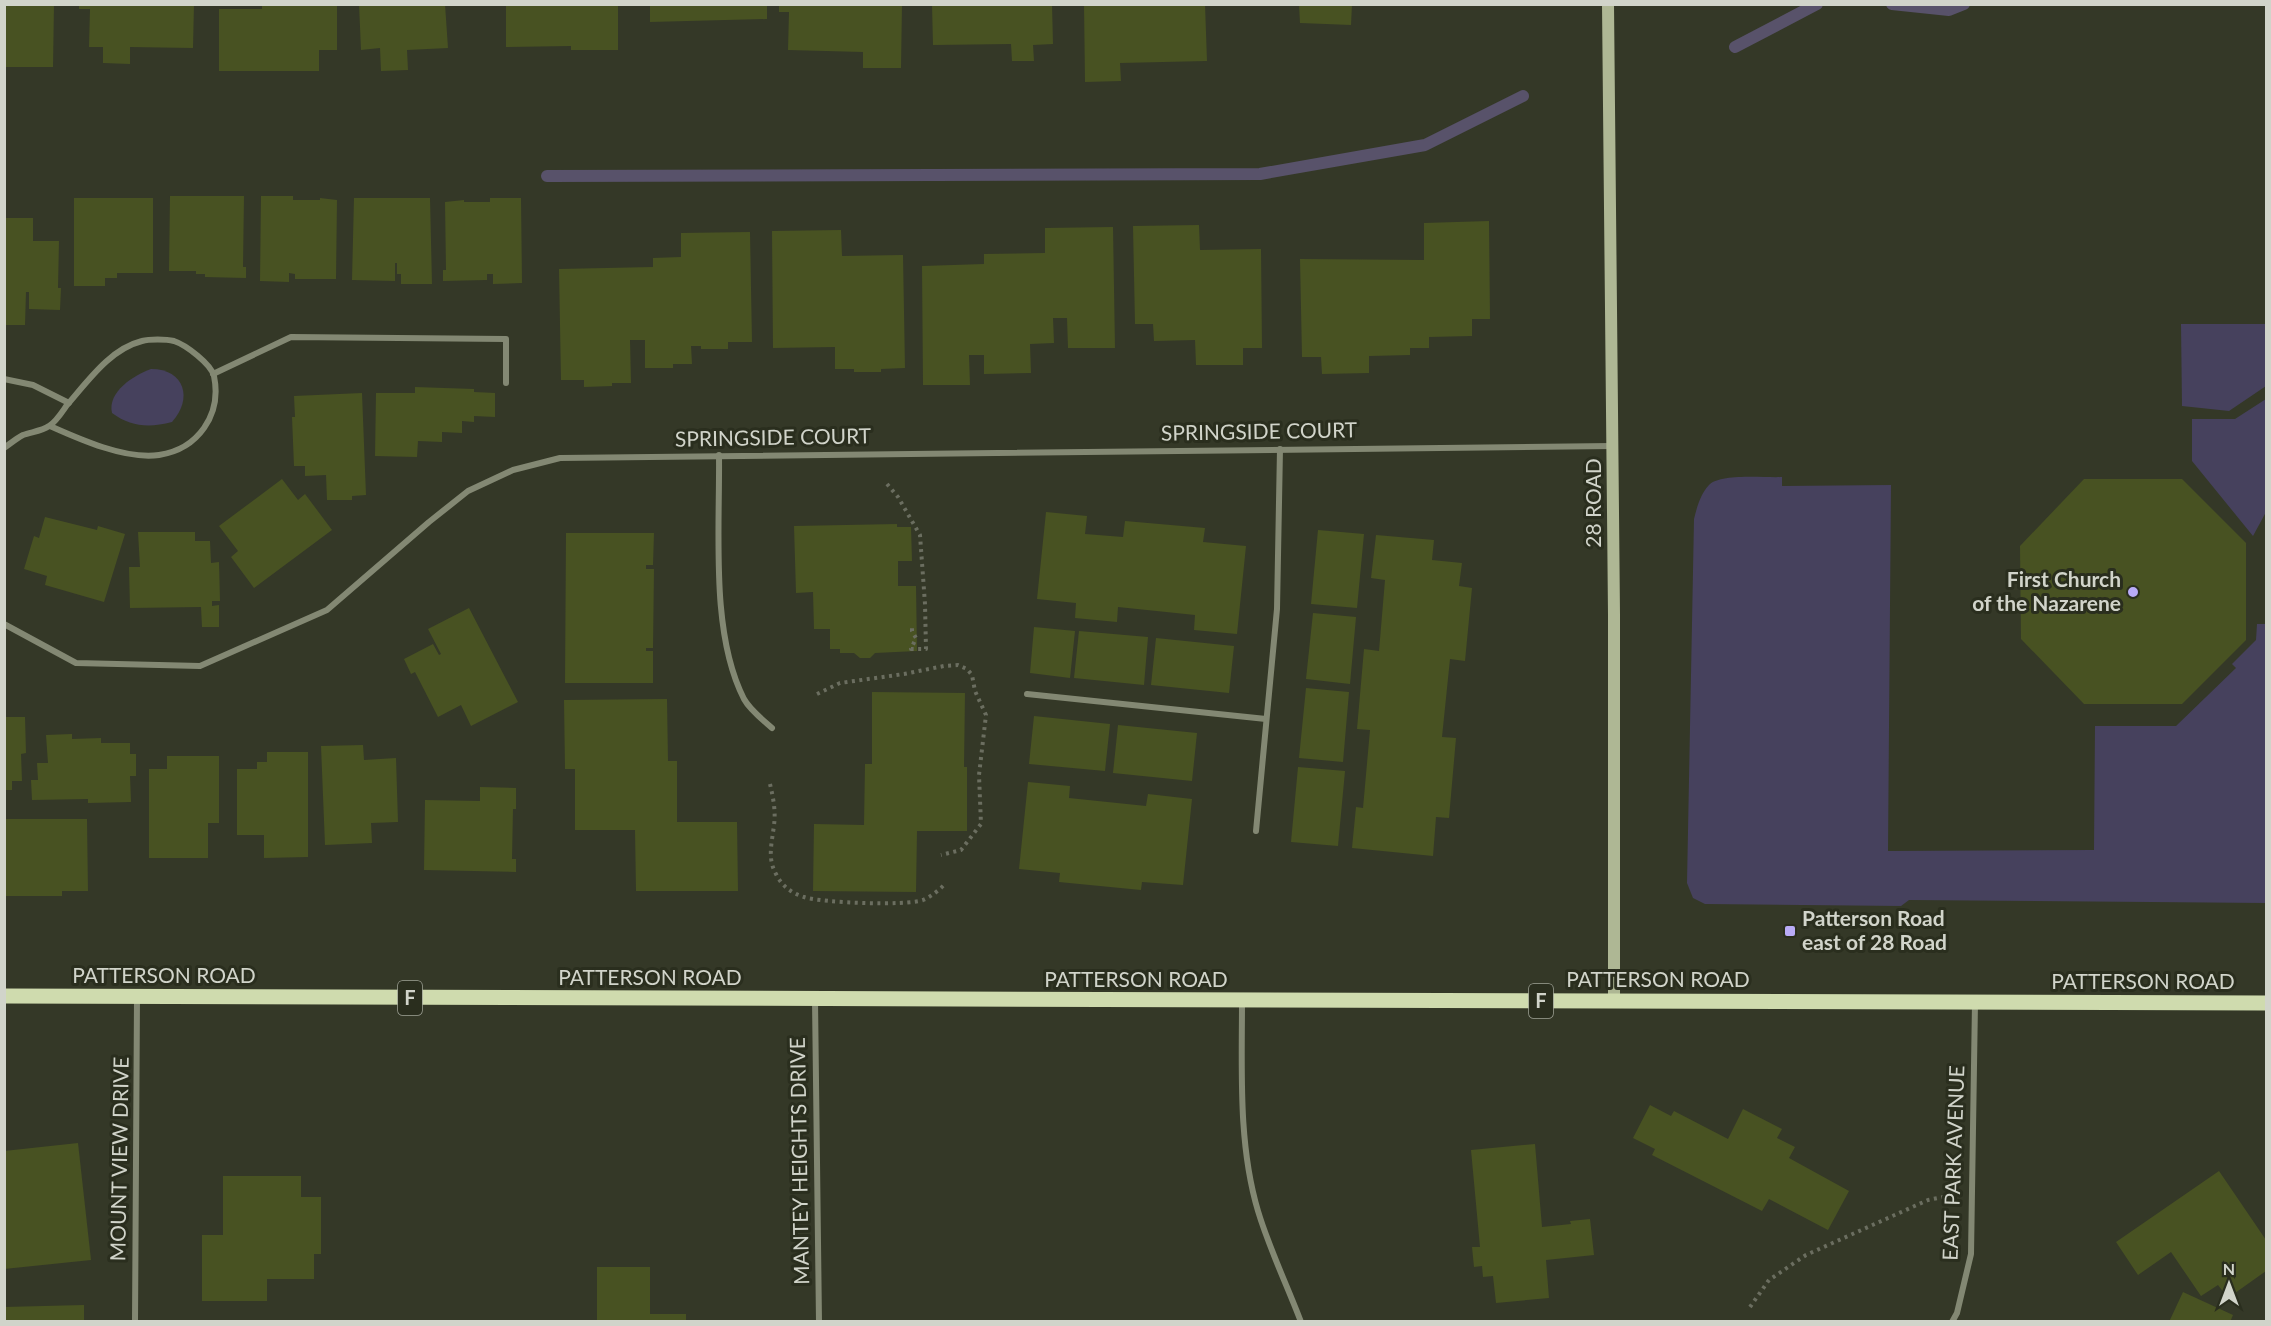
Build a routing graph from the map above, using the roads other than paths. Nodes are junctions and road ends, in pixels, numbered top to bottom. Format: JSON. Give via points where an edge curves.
{"nodes":[{"id":1,"x":1608,"y":4,"type":"edge"},
{"id":2,"x":213,"y":374,"type":"junction"},
{"id":3,"x":4,"y":378,"type":"edge"},
{"id":4,"x":506,"y":383,"type":"dead end"},
{"id":5,"x":69,"y":403,"type":"junction"},
{"id":6,"x":50,"y":426,"type":"junction"},
{"id":7,"x":1613,"y":446,"type":"junction"},
{"id":8,"x":4,"y":448,"type":"edge"},
{"id":9,"x":1280,"y":449,"type":"junction"},
{"id":10,"x":719,"y":455,"type":"junction"},
{"id":11,"x":4,"y":624,"type":"edge"},
{"id":12,"x":1027,"y":694,"type":"dead end"},
{"id":13,"x":1266,"y":719,"type":"junction"},
{"id":14,"x":772,"y":728,"type":"dead end"},
{"id":15,"x":1256,"y":831,"type":"dead end"},
{"id":16,"x":4,"y":996,"type":"edge"},
{"id":17,"x":137,"y":998,"type":"junction"},
{"id":18,"x":815,"y":1000,"type":"junction"},
{"id":19,"x":1242,"y":1001,"type":"junction"},
{"id":20,"x":1614,"y":1002,"type":"junction"},
{"id":21,"x":1975,"y":1003,"type":"junction"},
{"id":22,"x":2266,"y":1003,"type":"edge"},
{"id":23,"x":135,"y":1322,"type":"edge"},
{"id":24,"x":819,"y":1322,"type":"edge"},
{"id":25,"x":1301,"y":1322,"type":"edge"},
{"id":26,"x":1952,"y":1322,"type":"edge"}],
"edges":[{"from":1,"to":7,"type":"street","name":"28 ROAD"},
{"from":2,"to":4,"type":"street","via":[[291,337],[506,339]]},
{"from":2,"to":5,"type":"street","via":[[197,354],[173,340],[143,340],[116,353]]},
{"from":2,"to":6,"type":"street","via":[[213,415],[202,433],[184,448],[158,455],[128,453],[89,444]]},
{"from":3,"to":5,"type":"street"},
{"from":5,"to":6,"type":"street"},
{"from":6,"to":8,"type":"street","via":[[21,436]]},
{"from":7,"to":9,"type":"street","name":"SPRINGSIDE COURT"},
{"from":7,"to":20,"type":"street","name":"28 ROAD"},
{"from":9,"to":10,"type":"street","name":"SPRINGSIDE COURT"},
{"from":9,"to":13,"type":"street","via":[[1277,609]]},
{"from":10,"to":11,"type":"street","name":"SPRINGSIDE COURT","via":[[560,458],[513,470],[468,491],[327,610],[200,666],[76,663]]},
{"from":10,"to":14,"type":"street","via":[[721,608],[729,661],[745,701]]},
{"from":12,"to":13,"type":"street"},
{"from":13,"to":15,"type":"street"},
{"from":16,"to":17,"type":"main road","name":"PATTERSON ROAD","number":"F"},
{"from":17,"to":18,"type":"main road","name":"PATTERSON ROAD","number":"F"},
{"from":17,"to":23,"type":"street","name":"MOUNT VIEW DRIVE"},
{"from":18,"to":19,"type":"main road","name":"PATTERSON ROAD","number":"F"},
{"from":18,"to":24,"type":"street","name":"MANTEY HEIGHTS DRIVE"},
{"from":19,"to":20,"type":"main road","name":"PATTERSON ROAD","number":"F"},
{"from":19,"to":25,"type":"street","via":[[1247,1152],[1258,1210]]},
{"from":20,"to":21,"type":"main road","name":"PATTERSON ROAD","number":"F"},
{"from":21,"to":22,"type":"main road","name":"PATTERSON ROAD","number":"F"},
{"from":21,"to":26,"type":"street","name":"EAST PARK AVENUE","via":[[1971,1254]]}]}
